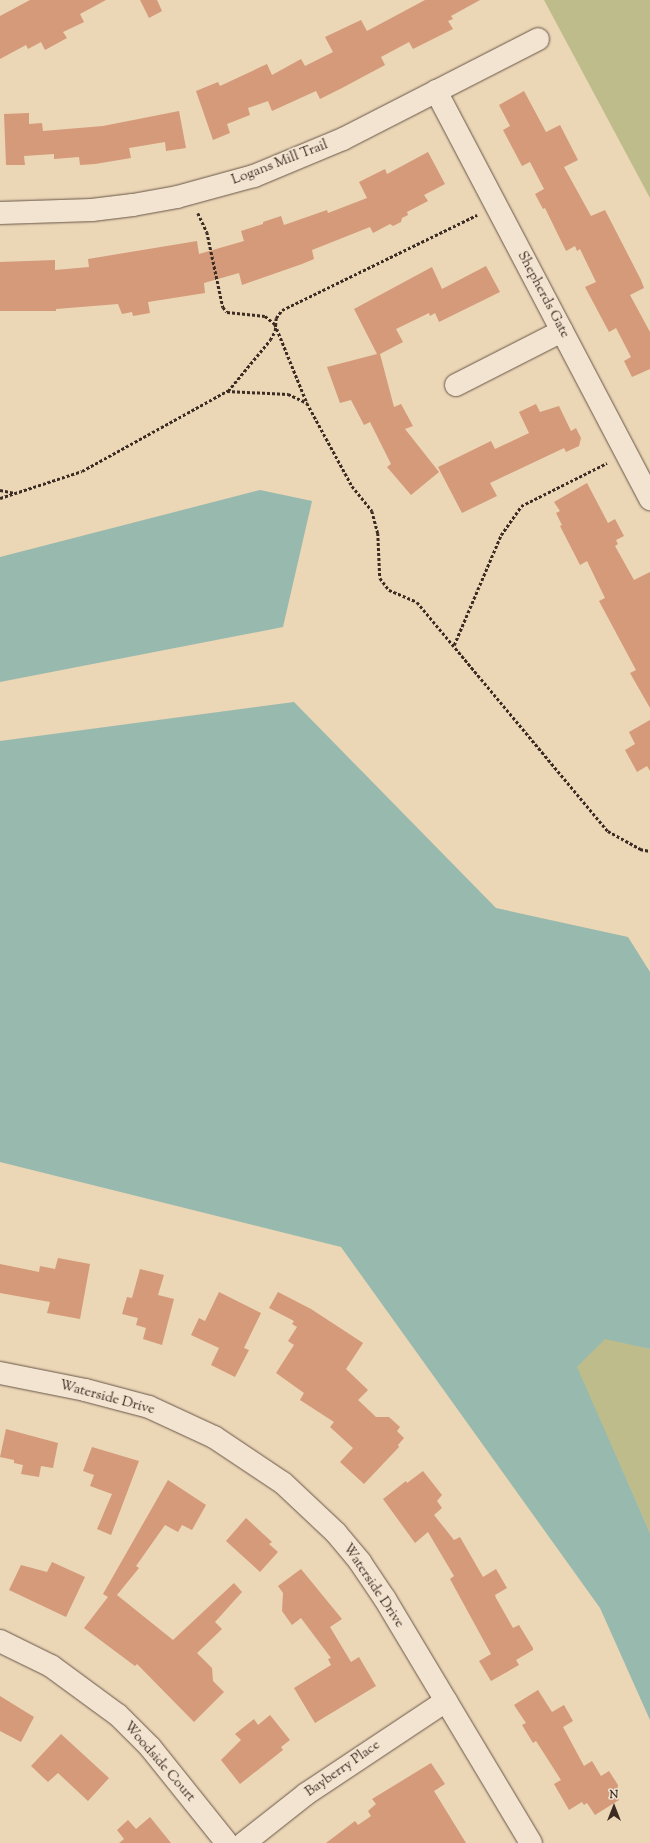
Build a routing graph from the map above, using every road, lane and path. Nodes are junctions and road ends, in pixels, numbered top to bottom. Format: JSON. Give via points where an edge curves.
{"nodes":[{"id":1,"x":538,"y":39,"type":"dead end"},
{"id":2,"x":436,"y":91,"type":"junction"},
{"id":3,"x":185,"y":195,"type":"junction"},
{"id":4,"x":496,"y":205,"type":"junction"},
{"id":5,"x":0,"y":213,"type":"edge"},
{"id":6,"x":275,"y":324,"type":"junction"},
{"id":7,"x":562,"y":331,"type":"junction"},
{"id":8,"x":456,"y":385,"type":"dead end"},
{"id":9,"x":227,"y":392,"type":"junction"},
{"id":10,"x":307,"y":403,"type":"junction"},
{"id":11,"x":626,"y":453,"type":"junction"},
{"id":12,"x":0,"y":490,"type":"edge"},
{"id":13,"x":16,"y":494,"type":"junction"},
{"id":14,"x":0,"y":498,"type":"edge"},
{"id":15,"x":650,"y":499,"type":"edge"},
{"id":16,"x":454,"y":645,"type":"junction"},
{"id":17,"x":650,"y":851,"type":"edge"},
{"id":18,"x":0,"y":1373,"type":"edge"},
{"id":19,"x":0,"y":1641,"type":"edge"},
{"id":20,"x":446,"y":1701,"type":"junction"},
{"id":21,"x":227,"y":1843,"type":"edge"},
{"id":22,"x":244,"y":1843,"type":"edge"},
{"id":23,"x":531,"y":1843,"type":"edge"}],
"edges":[{"from":1,"to":2,"type":"street","name":"Logans Mill Trail"},
{"from":2,"to":3,"type":"street","name":"Logans Mill Trail","via":[[318,150],[254,176]]},
{"from":2,"to":4,"type":"street","name":"Shepherds Gate"},
{"from":3,"to":5,"type":"street","name":"Logans Mill Trail","via":[[92,210]]},
{"from":3,"to":6,"type":"path","via":[[202,219],[207,232],[223,307],[227,312],[266,316]]},
{"from":4,"to":6,"type":"path","via":[[282,310]]},
{"from":4,"to":7,"type":"street","name":"Shepherds Gate"},
{"from":6,"to":9,"type":"path","via":[[275,331],[270,340]]},
{"from":6,"to":10,"type":"path"},
{"from":7,"to":8,"type":"street"},
{"from":7,"to":11,"type":"street","name":"Shepherds Gate"},
{"from":9,"to":10,"type":"path","via":[[288,394]]},
{"from":9,"to":13,"type":"path","via":[[82,471]]},
{"from":10,"to":16,"type":"path","via":[[352,486],[372,511],[378,533],[380,578],[389,590],[417,602]]},
{"from":11,"to":15,"type":"street","name":"Shepherds Gate"},
{"from":11,"to":16,"type":"path","via":[[521,506],[501,535]]},
{"from":12,"to":13,"type":"path"},
{"from":13,"to":14,"type":"path"},
{"from":16,"to":17,"type":"path","via":[[608,832],[640,849]]},
{"from":18,"to":20,"type":"street","name":"Waterside Drive","via":[[85,1390],[149,1407],[214,1436],[284,1483],[331,1528],[360,1562]]},
{"from":19,"to":21,"type":"street","name":"Woodside Court","via":[[51,1666],[118,1715],[150,1747]]},
{"from":20,"to":22,"type":"street","name":"Bayberry Place","via":[[306,1794]]},
{"from":20,"to":23,"type":"street","name":"Waterside Drive"}]}
